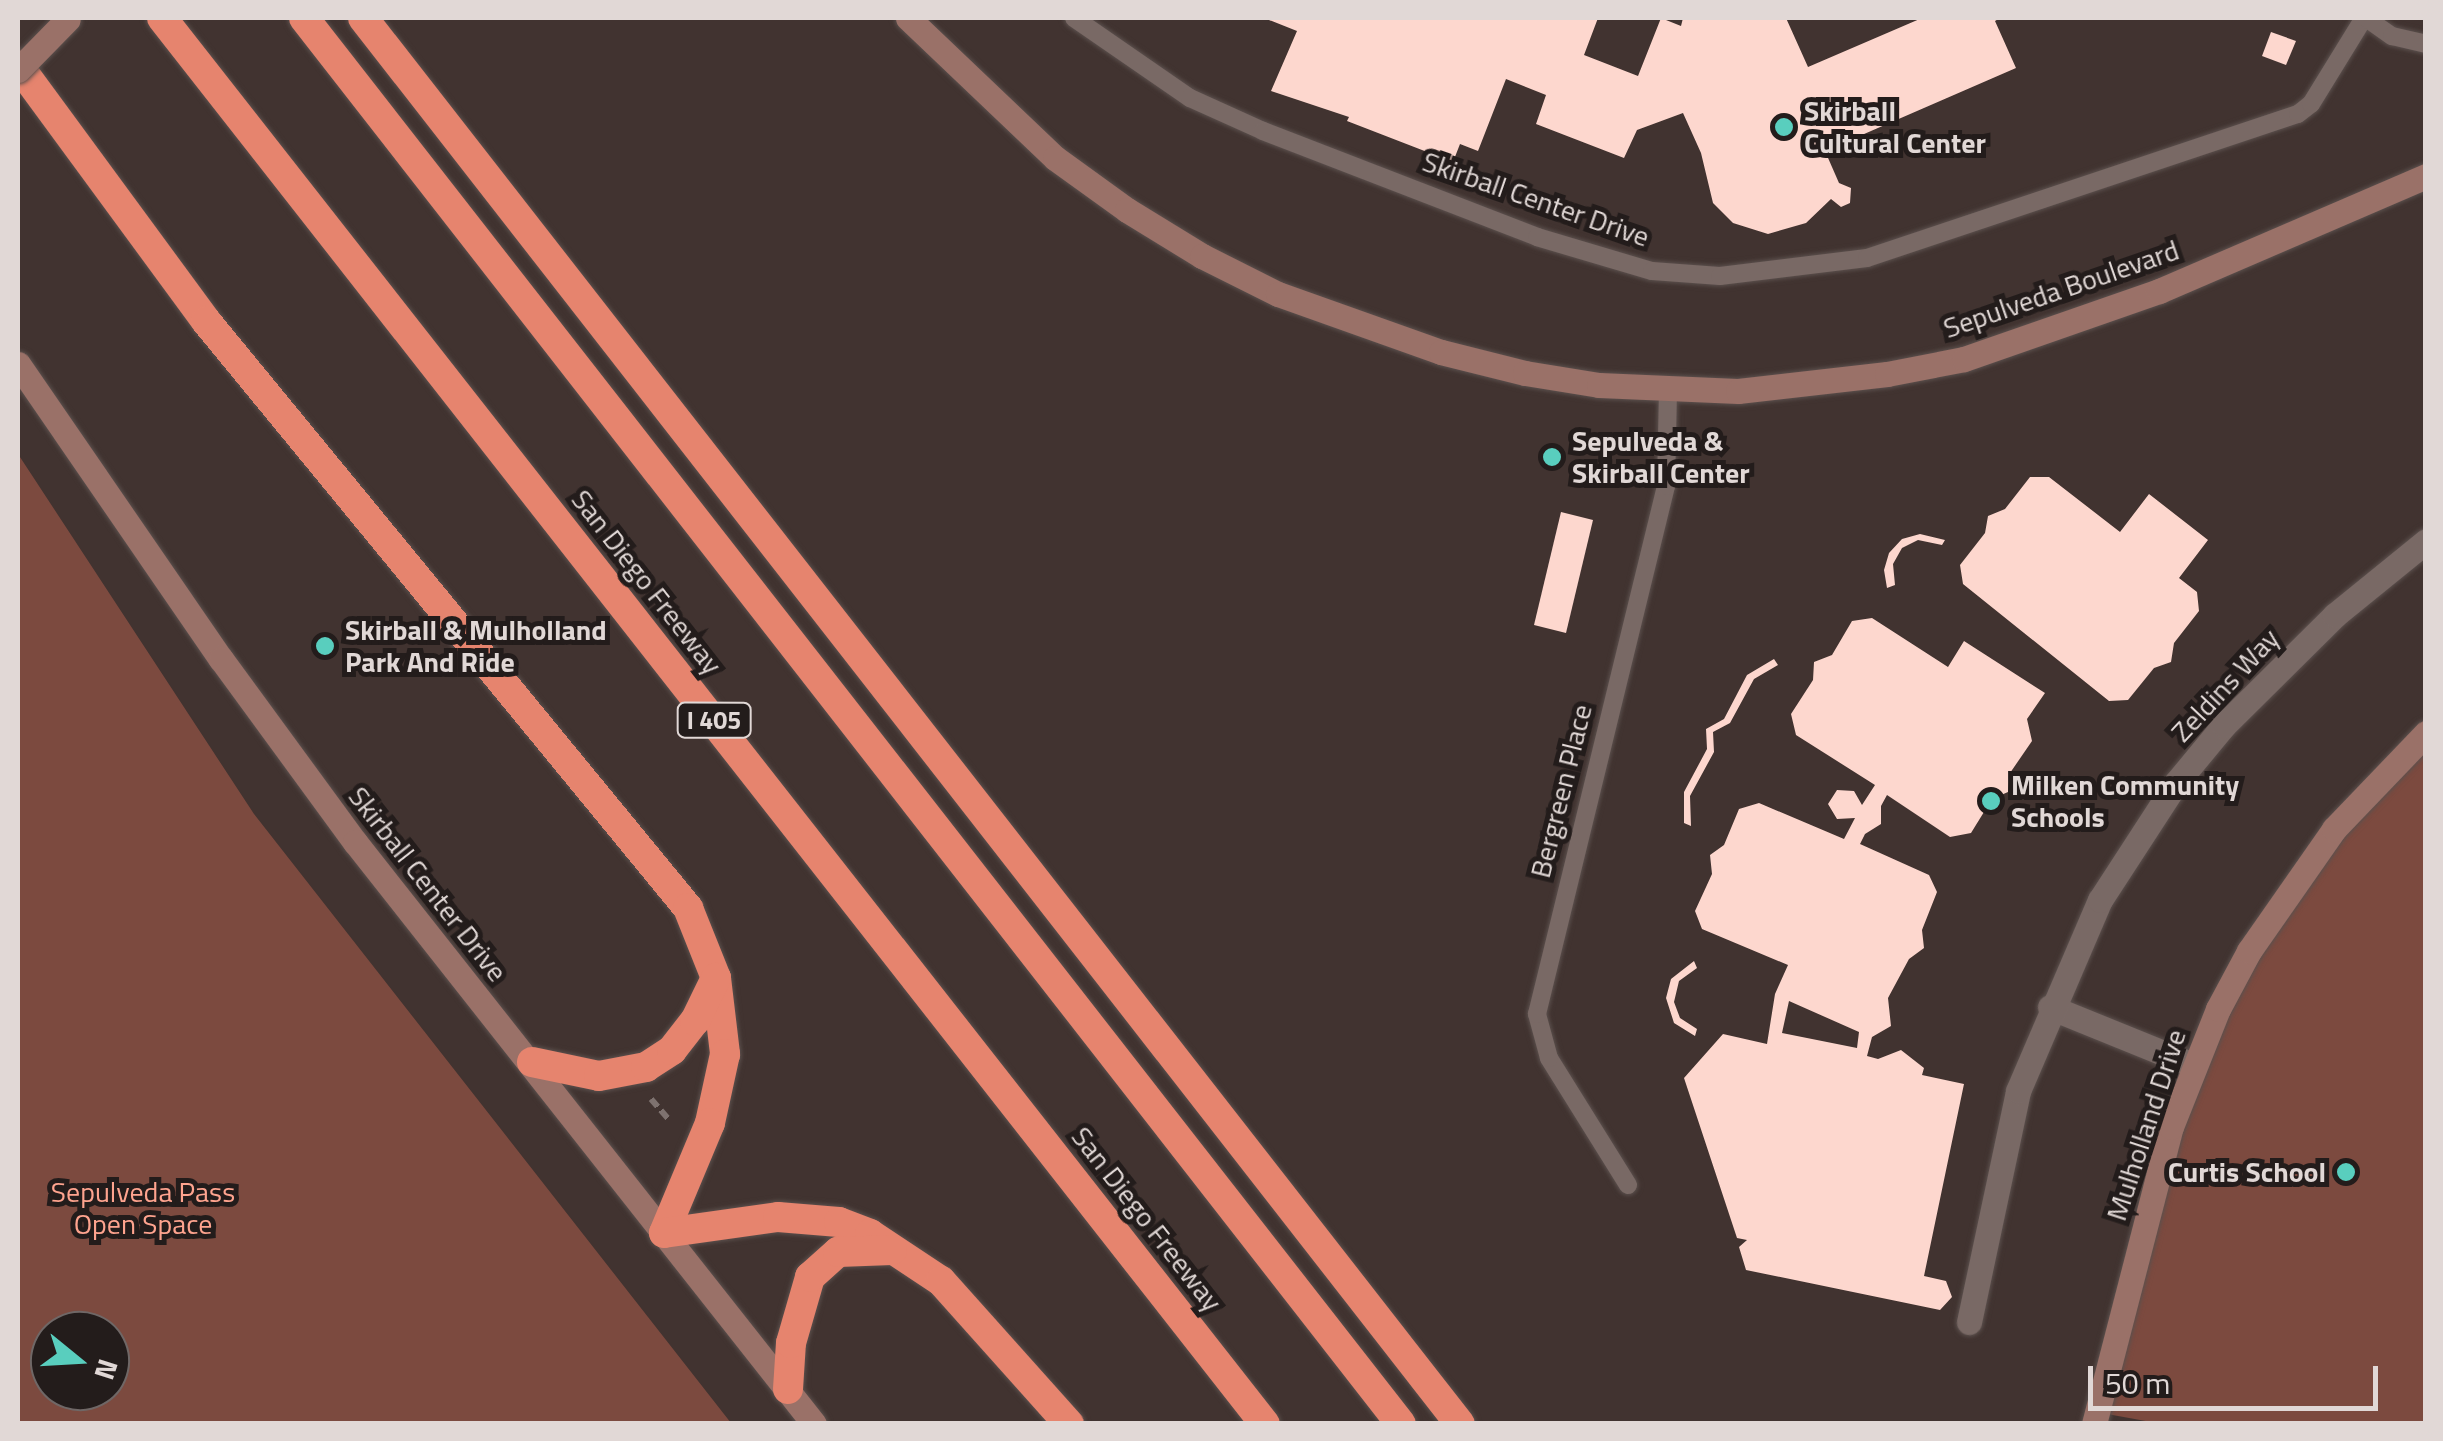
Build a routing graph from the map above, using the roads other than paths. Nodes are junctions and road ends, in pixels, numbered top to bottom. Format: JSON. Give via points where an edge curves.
{"nodes":[{"id":1,"x":70,"y":18,"type":"edge"},
{"id":2,"x":162,"y":18,"type":"edge"},
{"id":3,"x":304,"y":18,"type":"edge"},
{"id":4,"x":363,"y":18,"type":"edge"},
{"id":5,"x":908,"y":18,"type":"edge"},
{"id":6,"x":1074,"y":18,"type":"edge"},
{"id":7,"x":2366,"y":18,"type":"edge"},
{"id":8,"x":2426,"y":44,"type":"edge"},
{"id":9,"x":18,"y":67,"type":"edge"},
{"id":10,"x":2426,"y":176,"type":"edge"},
{"id":11,"x":18,"y":364,"type":"edge"},
{"id":12,"x":1668,"y":390,"type":"junction"},
{"id":13,"x":2426,"y":542,"type":"edge"},
{"id":14,"x":2426,"y":733,"type":"edge"},
{"id":15,"x":716,"y":978,"type":"junction"},
{"id":16,"x":2050,"y":1007,"type":"junction"},
{"id":17,"x":532,"y":1062,"type":"junction"},
{"id":18,"x":2193,"y":1065,"type":"junction"},
{"id":19,"x":1628,"y":1185,"type":"dead end"},
{"id":20,"x":664,"y":1232,"type":"junction"},
{"id":21,"x":895,"y":1250,"type":"junction"},
{"id":22,"x":1970,"y":1322,"type":"dead end"},
{"id":23,"x":788,"y":1389,"type":"junction"},
{"id":24,"x":814,"y":1424,"type":"edge"},
{"id":25,"x":1069,"y":1424,"type":"edge"},
{"id":26,"x":1265,"y":1424,"type":"edge"},
{"id":27,"x":1401,"y":1424,"type":"edge"},
{"id":28,"x":1460,"y":1424,"type":"edge"},
{"id":29,"x":2094,"y":1424,"type":"edge"}],
"edges":[{"from":1,"to":9,"type":"main road","bridge":true},
{"from":2,"to":26,"type":"highway","name":"San Diego Freeway","number":"I 405"},
{"from":3,"to":27,"type":"highway"},
{"from":4,"to":28,"type":"highway"},
{"from":5,"to":12,"type":"main road","name":"Sepulveda Boulevard","via":[[1055,158],[1202,256],[1278,294],[1425,347],[1525,373]]},
{"from":6,"to":7,"type":"lane","name":"Skirball Center Drive","via":[[1190,98],[1263,131],[1537,237],[1652,270],[1720,276],[1868,258],[2298,114]]},
{"from":7,"to":8,"type":"lane","via":[[2392,36]]},
{"from":9,"to":15,"type":"highway","via":[[206,320],[664,875],[696,924]]},
{"from":10,"to":12,"type":"main road","name":"Sepulveda Boulevard","via":[[2159,290],[1964,358],[1794,386]]},
{"from":11,"to":17,"type":"main road","name":"Skirball Center Drive","via":[[355,842]]},
{"from":12,"to":19,"type":"lane","name":"Bergreen Place","via":[[1666,486],[1537,1014],[1549,1058]]},
{"from":13,"to":16,"type":"street","name":"Zeldins Way","via":[[2279,667],[2176,783],[2100,900]]},
{"from":14,"to":18,"type":"main road","name":"Mulholland Drive","via":[[2334,829],[2290,888],[2249,950]]},
{"from":15,"to":17,"type":"highway","via":[[672,1050],[646,1067],[598,1076]]},
{"from":15,"to":20,"type":"highway","via":[[725,1054],[720,1088]]},
{"from":16,"to":18,"type":"street"},
{"from":16,"to":22,"type":"street","name":"Zeldins Way","via":[[2018,1090]]},
{"from":17,"to":20,"type":"main road","name":"Skirball Center Drive"},
{"from":18,"to":29,"type":"main road","name":"Mulholland Drive","via":[[2152,1189]]},
{"from":20,"to":21,"type":"highway","via":[[806,1218],[839,1222]]},
{"from":20,"to":23,"type":"main road","name":"Skirball Center Drive"},
{"from":21,"to":23,"type":"highway","via":[[838,1252],[810,1276],[797,1316]]},
{"from":21,"to":25,"type":"highway","via":[[930,1272],[983,1323]]},
{"from":23,"to":24,"type":"main road","name":"Skirball Center Drive"}]}
